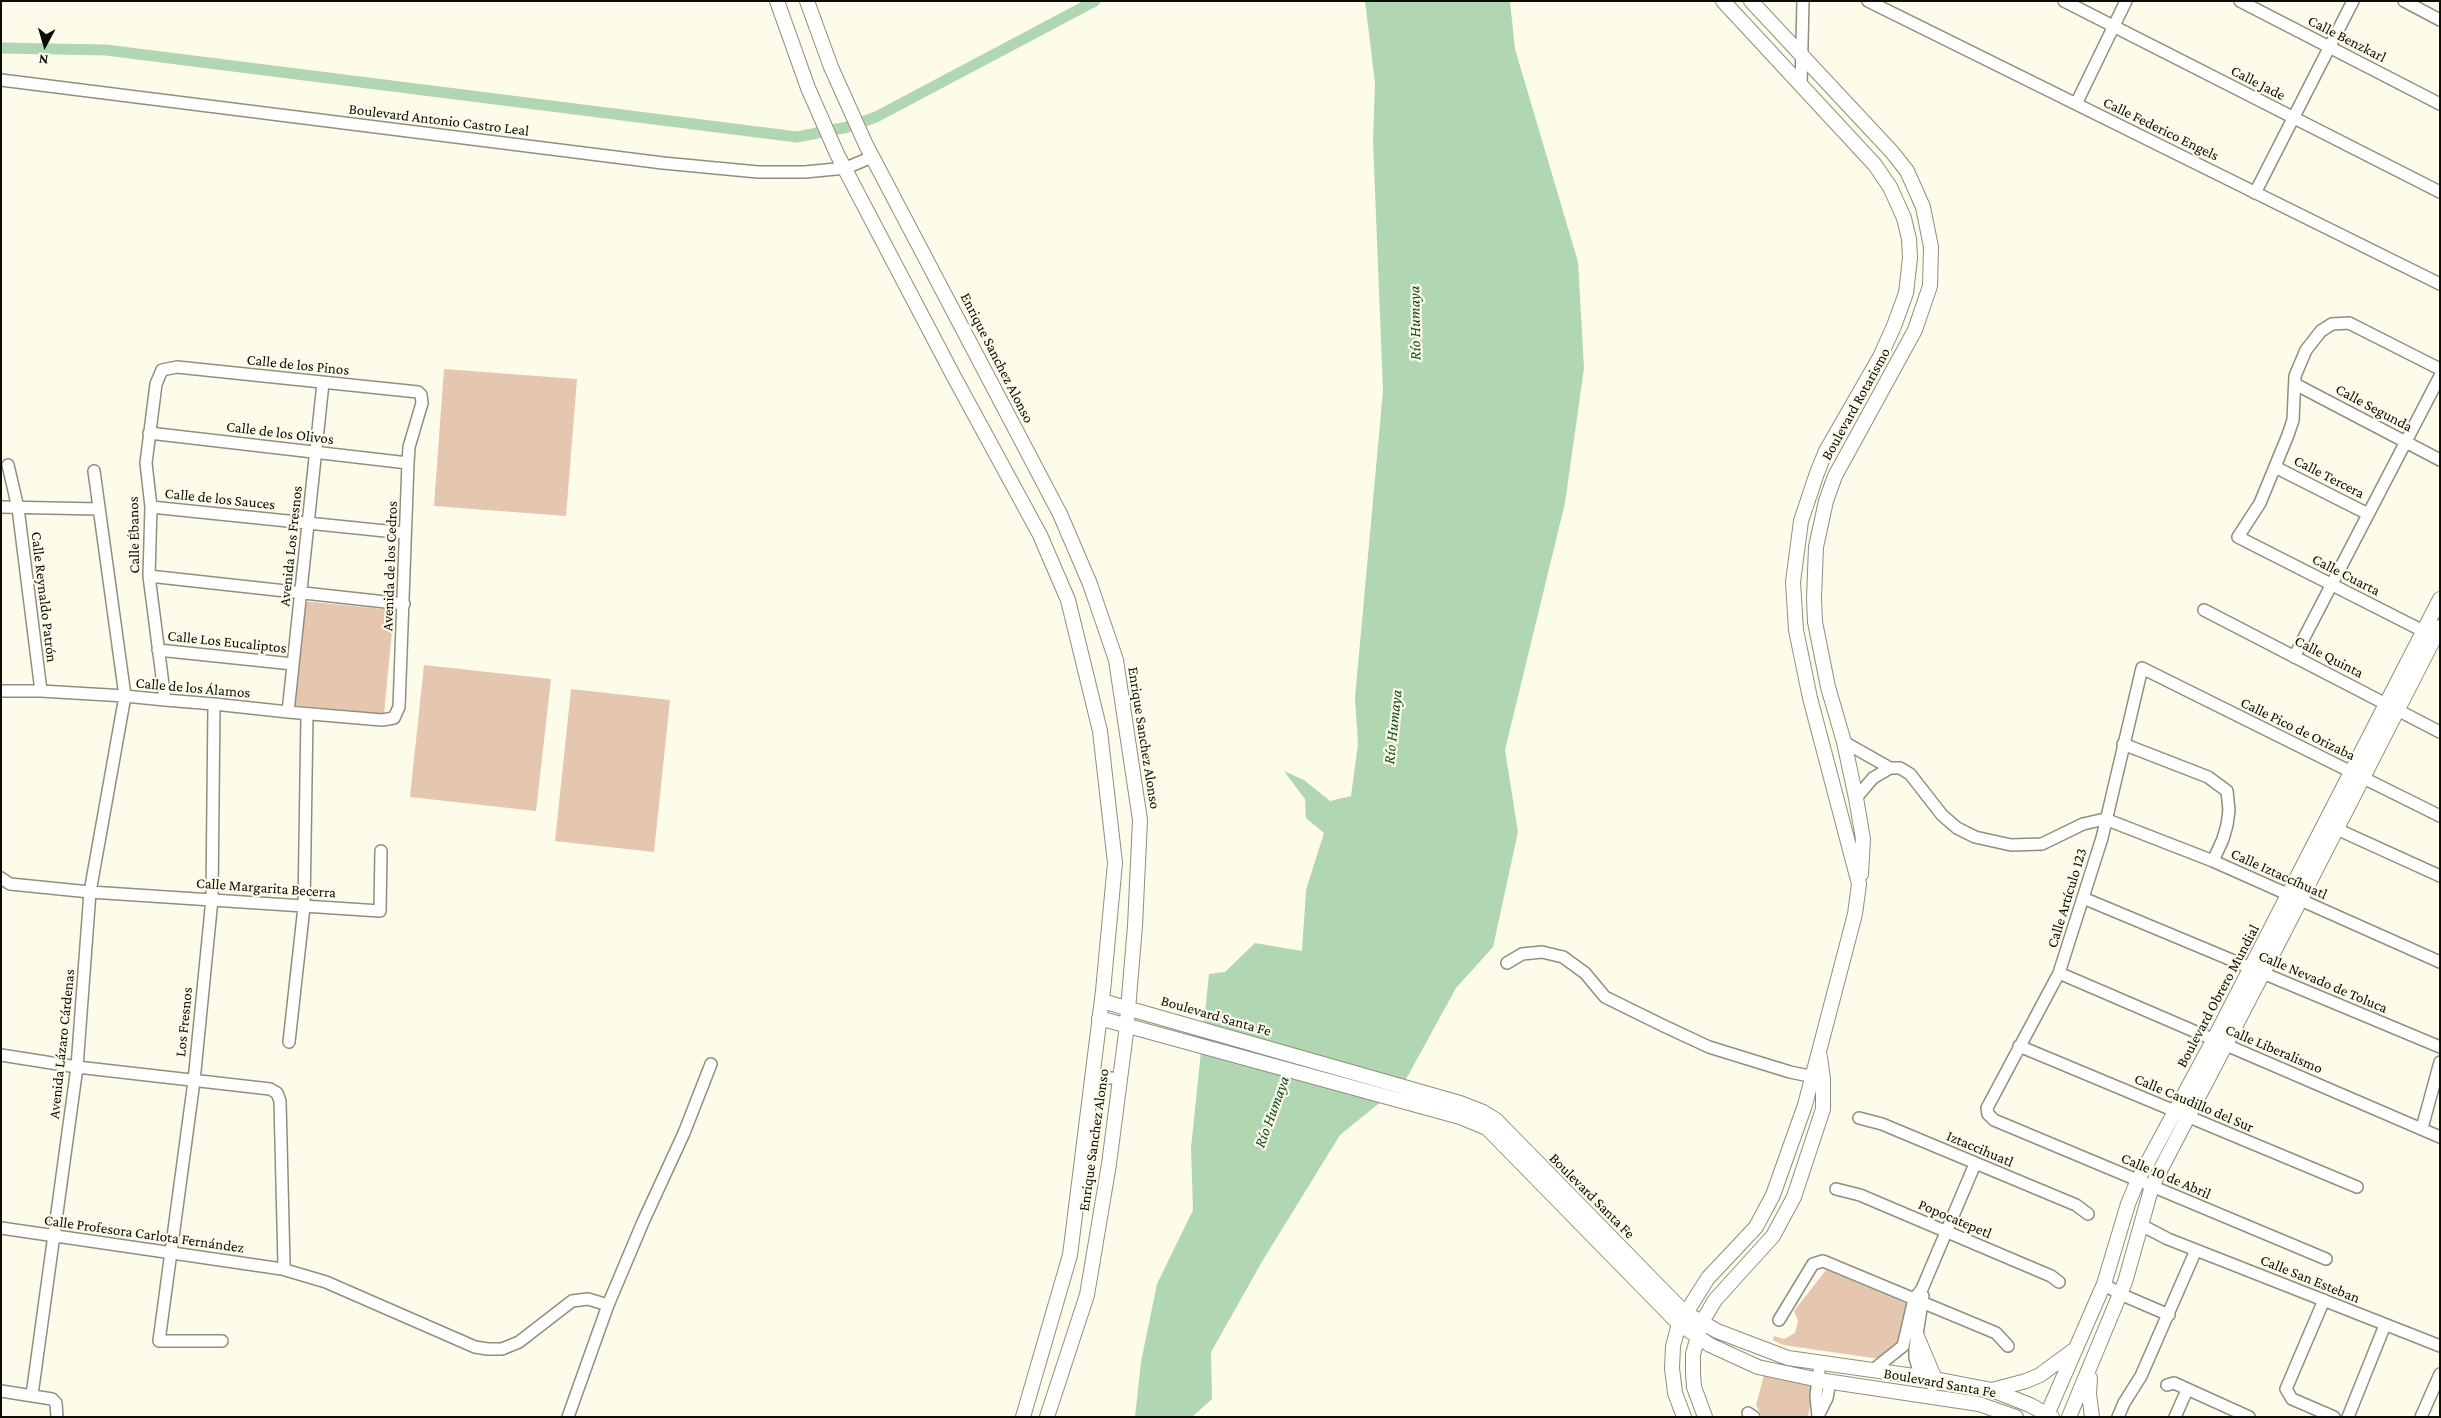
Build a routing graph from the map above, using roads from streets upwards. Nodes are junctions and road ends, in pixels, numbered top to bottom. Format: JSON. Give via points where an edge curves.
{"nodes":[{"id":1,"x":777,"y":1,"type":"edge"},
{"id":2,"x":807,"y":1,"type":"edge"},
{"id":3,"x":1723,"y":1,"type":"edge"},
{"id":4,"x":1751,"y":1,"type":"edge"},
{"id":5,"x":1803,"y":1,"type":"edge"},
{"id":6,"x":1868,"y":1,"type":"edge"},
{"id":7,"x":2064,"y":1,"type":"edge"},
{"id":8,"x":2126,"y":1,"type":"edge"},
{"id":9,"x":2240,"y":1,"type":"edge"},
{"id":10,"x":2353,"y":1,"type":"edge"},
{"id":11,"x":2404,"y":1,"type":"edge"},
{"id":12,"x":1762,"y":12,"type":"junction"},
{"id":13,"x":2440,"y":20,"type":"edge"},
{"id":14,"x":2113,"y":26,"type":"junction"},
{"id":15,"x":1755,"y":36,"type":"junction"},
{"id":16,"x":2329,"y":47,"type":"junction"},
{"id":17,"x":1802,"y":57,"type":"junction"},
{"id":18,"x":1,"y":80,"type":"edge"},
{"id":19,"x":1801,"y":86,"type":"junction"},
{"id":20,"x":2076,"y":104,"type":"junction"},
{"id":21,"x":2440,"y":104,"type":"edge"},
{"id":22,"x":2293,"y":118,"type":"junction"},
{"id":23,"x":869,"y":151,"type":"junction"},
{"id":24,"x":846,"y":168,"type":"junction"},
{"id":25,"x":2440,"y":192,"type":"edge"},
{"id":26,"x":2255,"y":193,"type":"junction"},
{"id":27,"x":2440,"y":284,"type":"edge"},
{"id":28,"x":2440,"y":369,"type":"edge"},
{"id":29,"x":162,"y":370,"type":"joint"},
{"id":30,"x":2440,"y":376,"type":"edge"},
{"id":31,"x":323,"y":383,"type":"junction"},
{"id":32,"x":2294,"y":384,"type":"junction"},
{"id":33,"x":422,"y":403,"type":"joint"},
{"id":34,"x":149,"y":433,"type":"junction"},
{"id":35,"x":2406,"y":442,"type":"junction"},
{"id":36,"x":316,"y":453,"type":"junction"},
{"id":37,"x":2440,"y":460,"type":"edge"},
{"id":38,"x":408,"y":463,"type":"junction"},
{"id":39,"x":8,"y":465,"type":"dead end"},
{"id":40,"x":2275,"y":467,"type":"junction"},
{"id":41,"x":94,"y":470,"type":"dead end"},
{"id":42,"x":1,"y":507,"type":"edge"},
{"id":43,"x":18,"y":508,"type":"junction"},
{"id":44,"x":151,"y":508,"type":"junction"},
{"id":45,"x":99,"y":509,"type":"junction"},
{"id":46,"x":2368,"y":514,"type":"junction"},
{"id":47,"x":309,"y":524,"type":"junction"},
{"id":48,"x":405,"y":533,"type":"junction"},
{"id":49,"x":149,"y":576,"type":"junction"},
{"id":50,"x":2332,"y":584,"type":"junction"},
{"id":51,"x":301,"y":593,"type":"junction"},
{"id":52,"x":2440,"y":599,"type":"edge"},
{"id":53,"x":404,"y":604,"type":"junction"},
{"id":54,"x":2204,"y":610,"type":"dead end"},
{"id":55,"x":2434,"y":634,"type":"edge"},
{"id":56,"x":158,"y":650,"type":"junction"},
{"id":57,"x":2294,"y":657,"type":"junction"},
{"id":58,"x":293,"y":664,"type":"junction"},
{"id":59,"x":2142,"y":668,"type":"joint"},
{"id":60,"x":1,"y":691,"type":"edge"},
{"id":61,"x":40,"y":691,"type":"junction"},
{"id":62,"x":125,"y":696,"type":"junction"},
{"id":63,"x":165,"y":700,"type":"junction"},
{"id":64,"x":214,"y":704,"type":"junction"},
{"id":65,"x":2392,"y":707,"type":"junction"},
{"id":66,"x":288,"y":712,"type":"junction"},
{"id":67,"x":307,"y":714,"type":"junction"},
{"id":68,"x":382,"y":720,"type":"joint"},
{"id":69,"x":2440,"y":732,"type":"edge"},
{"id":70,"x":1844,"y":742,"type":"junction"},
{"id":71,"x":2123,"y":744,"type":"junction"},
{"id":72,"x":1890,"y":768,"type":"junction"},
{"id":73,"x":2357,"y":775,"type":"junction"},
{"id":74,"x":1856,"y":798,"type":"junction"},
{"id":75,"x":2440,"y":816,"type":"edge"},
{"id":76,"x":2105,"y":819,"type":"junction"},
{"id":77,"x":2330,"y":826,"type":"junction"},
{"id":78,"x":381,"y":851,"type":"dead end"},
{"id":79,"x":2213,"y":861,"type":"junction"},
{"id":80,"x":2440,"y":876,"type":"edge"},
{"id":81,"x":1,"y":878,"type":"edge"},
{"id":82,"x":1859,"y":884,"type":"junction"},
{"id":83,"x":90,"y":892,"type":"junction"},
{"id":84,"x":2295,"y":897,"type":"junction"},
{"id":85,"x":2083,"y":898,"type":"junction"},
{"id":86,"x":212,"y":899,"type":"junction"},
{"id":87,"x":304,"y":907,"type":"junction"},
{"id":88,"x":2440,"y":962,"type":"edge"},
{"id":89,"x":1507,"y":963,"type":"dead end"},
{"id":90,"x":2257,"y":971,"type":"junction"},
{"id":91,"x":2059,"y":973,"type":"junction"},
{"id":92,"x":1102,"y":1001,"type":"junction"},
{"id":93,"x":1128,"y":1008,"type":"junction"},
{"id":94,"x":1100,"y":1018,"type":"junction"},
{"id":95,"x":1127,"y":1024,"type":"junction"},
{"id":96,"x":289,"y":1042,"type":"dead end"},
{"id":97,"x":2220,"y":1042,"type":"junction"},
{"id":98,"x":2019,"y":1046,"type":"junction"},
{"id":99,"x":2440,"y":1047,"type":"edge"},
{"id":100,"x":1,"y":1055,"type":"edge"},
{"id":101,"x":2440,"y":1062,"type":"edge"},
{"id":102,"x":711,"y":1064,"type":"dead end"},
{"id":103,"x":77,"y":1067,"type":"junction"},
{"id":104,"x":1329,"y":1072,"type":"junction"},
{"id":105,"x":1092,"y":1076,"type":"junction"},
{"id":106,"x":1818,"y":1078,"type":"junction"},
{"id":107,"x":1120,"y":1079,"type":"junction"},
{"id":108,"x":194,"y":1081,"type":"junction"},
{"id":109,"x":2182,"y":1114,"type":"junction"},
{"id":110,"x":1859,"y":1118,"type":"dead end"},
{"id":111,"x":1994,"y":1120,"type":"joint"},
{"id":112,"x":2422,"y":1128,"type":"junction"},
{"id":113,"x":2440,"y":1137,"type":"edge"},
{"id":114,"x":1975,"y":1164,"type":"junction"},
{"id":115,"x":2138,"y":1180,"type":"junction"},
{"id":116,"x":2152,"y":1186,"type":"junction"},
{"id":117,"x":2357,"y":1187,"type":"dead end"},
{"id":118,"x":1836,"y":1189,"type":"dead end"},
{"id":119,"x":2088,"y":1214,"type":"dead end"},
{"id":120,"x":2141,"y":1225,"type":"junction"},
{"id":121,"x":1,"y":1228,"type":"edge"},
{"id":122,"x":1946,"y":1232,"type":"junction"},
{"id":123,"x":54,"y":1236,"type":"junction"},
{"id":124,"x":2196,"y":1250,"type":"junction"},
{"id":125,"x":170,"y":1253,"type":"junction"},
{"id":126,"x":2326,"y":1259,"type":"dead end"},
{"id":127,"x":282,"y":1269,"type":"junction"},
{"id":128,"x":2059,"y":1282,"type":"dead end"},
{"id":129,"x":2104,"y":1284,"type":"junction"},
{"id":130,"x":2120,"y":1294,"type":"junction"},
{"id":131,"x":2324,"y":1300,"type":"junction"},
{"id":132,"x":1918,"y":1301,"type":"junction"},
{"id":133,"x":608,"y":1305,"type":"junction"},
{"id":134,"x":2169,"y":1314,"type":"junction"},
{"id":135,"x":1682,"y":1318,"type":"junction"},
{"id":136,"x":1779,"y":1320,"type":"dead end"},
{"id":137,"x":1702,"y":1322,"type":"junction"},
{"id":138,"x":2385,"y":1325,"type":"junction"},
{"id":139,"x":1697,"y":1337,"type":"junction"},
{"id":140,"x":222,"y":1341,"type":"dead end"},
{"id":141,"x":1916,"y":1341,"type":"junction"},
{"id":142,"x":1903,"y":1346,"type":"junction"},
{"id":143,"x":2008,"y":1346,"type":"dead end"},
{"id":144,"x":2440,"y":1346,"type":"edge"},
{"id":145,"x":2076,"y":1348,"type":"junction"},
{"id":146,"x":1820,"y":1363,"type":"junction"},
{"id":147,"x":2091,"y":1368,"type":"junction"},
{"id":148,"x":1873,"y":1370,"type":"junction"},
{"id":149,"x":2440,"y":1374,"type":"edge"},
{"id":150,"x":1928,"y":1378,"type":"junction"},
{"id":151,"x":1824,"y":1381,"type":"junction"},
{"id":152,"x":2166,"y":1385,"type":"dead end"},
{"id":153,"x":1992,"y":1390,"type":"junction"},
{"id":154,"x":2187,"y":1390,"type":"junction"},
{"id":155,"x":1,"y":1391,"type":"edge"},
{"id":156,"x":32,"y":1395,"type":"junction"},
{"id":157,"x":1929,"y":1396,"type":"junction"},
{"id":158,"x":2048,"y":1416,"type":"edge"},
{"id":159,"x":57,"y":1417,"type":"edge"},
{"id":160,"x":568,"y":1417,"type":"edge"},
{"id":161,"x":1023,"y":1417,"type":"edge"},
{"id":162,"x":1047,"y":1417,"type":"edge"},
{"id":163,"x":1684,"y":1417,"type":"edge"},
{"id":164,"x":1705,"y":1417,"type":"edge"},
{"id":165,"x":1818,"y":1417,"type":"edge"},
{"id":166,"x":2016,"y":1417,"type":"edge"},
{"id":167,"x":2069,"y":1417,"type":"edge"},
{"id":168,"x":2092,"y":1417,"type":"edge"},
{"id":169,"x":2118,"y":1417,"type":"edge"},
{"id":170,"x":2175,"y":1417,"type":"edge"},
{"id":171,"x":2249,"y":1417,"type":"edge"},
{"id":172,"x":2334,"y":1417,"type":"edge"},
{"id":173,"x":2348,"y":1417,"type":"edge"},
{"id":174,"x":2421,"y":1417,"type":"edge"}],
"edges":[{"from":1,"to":24,"type":"street","name":"Enrique Sanchez Alonso","via":[[801,70]]},
{"from":2,"to":23,"type":"street","name":"Enrique Sanchez Alonso"},
{"from":3,"to":15,"type":"street"},
{"from":4,"to":12,"type":"street","name":"Boulevard Rotarismo"},
{"from":5,"to":17,"type":"street"},
{"from":6,"to":20,"type":"street","name":"Calle Federico Engels"},
{"from":7,"to":14,"type":"street","name":"Calle Jade"},
{"from":8,"to":14,"type":"street"},
{"from":9,"to":16,"type":"street","name":"Calle Benzkarl"},
{"from":10,"to":16,"type":"street"},
{"from":11,"to":13,"type":"street"},
{"from":12,"to":15,"type":"street"},
{"from":12,"to":17,"type":"street","name":"Boulevard Rotarismo"},
{"from":14,"to":20,"type":"street"},
{"from":14,"to":22,"type":"street","name":"Calle Jade"},
{"from":15,"to":19,"type":"street"},
{"from":16,"to":21,"type":"street","name":"Calle Benzkarl"},
{"from":16,"to":22,"type":"street"},
{"from":17,"to":19,"type":"street"},
{"from":17,"to":70,"type":"street","name":"Boulevard Rotarismo","via":[[1907,171],[1923,207],[1931,247],[1930,286],[1915,330],[1835,476],[1816,547],[1815,622],[1828,687]]},
{"from":18,"to":24,"type":"street","name":"Boulevard Antonio Castro Leal","via":[[663,163],[781,173]]},
{"from":19,"to":82,"type":"street","via":[[1876,165],[1898,201],[1909,239],[1908,276],[1901,306],[1880,357],[1826,451],[1817,473],[1801,521],[1793,582],[1796,630],[1812,707]]},
{"from":20,"to":26,"type":"street","name":"Calle Federico Engels"},
{"from":22,"to":25,"type":"street","name":"Calle Jade"},
{"from":22,"to":26,"type":"street"},
{"from":23,"to":24,"type":"street","name":"Boulevard Antonio Castro Leal"},
{"from":23,"to":93,"type":"street","name":"Enrique Sanchez Alonso","via":[[1060,514],[1090,584],[1116,660],[1140,820]]},
{"from":24,"to":92,"type":"street","name":"Enrique Sanchez Alonso","via":[[1040,535],[1068,600],[1100,731],[1115,863]]},
{"from":26,"to":27,"type":"street","name":"Calle Federico Engels"},
{"from":28,"to":32,"type":"street","via":[[2350,323],[2332,324],[2321,331],[2306,350]]},
{"from":29,"to":31,"type":"street","name":"Calle de los Pinos","via":[[177,367]]},
{"from":29,"to":34,"type":"street","name":"Calle Ébanos","via":[[156,384]]},
{"from":30,"to":35,"type":"street"},
{"from":31,"to":33,"type":"street","name":"Calle de los Pinos","via":[[418,392],[423,398]]},
{"from":31,"to":36,"type":"street","name":"Avenida Los Fresnos"},
{"from":32,"to":35,"type":"street","name":"Calle Segunda"},
{"from":32,"to":40,"type":"street","via":[[2293,420]]},
{"from":33,"to":38,"type":"street","name":"Avenida de los Cedros","via":[[409,447]]},
{"from":34,"to":36,"type":"street","name":"Calle de los Olivos"},
{"from":34,"to":44,"type":"street","name":"Calle Ébanos","via":[[146,464]]},
{"from":35,"to":37,"type":"street","name":"Calle Segunda"},
{"from":35,"to":46,"type":"street"},
{"from":36,"to":38,"type":"street","name":"Calle de los Olivos"},
{"from":36,"to":47,"type":"street","name":"Avenida Los Fresnos"},
{"from":38,"to":48,"type":"street","name":"Avenida de los Cedros"},
{"from":39,"to":43,"type":"street","name":"Calle Reynaldo Patrón"},
{"from":40,"to":46,"type":"street","name":"Calle Tercera"},
{"from":40,"to":50,"type":"street","name":"Calle Cuarta","via":[[2260,503],[2238,536]]},
{"from":41,"to":45,"type":"street","name":"Avenida Lázaro Cárdenas"},
{"from":42,"to":43,"type":"street"},
{"from":43,"to":45,"type":"street"},
{"from":43,"to":61,"type":"street","name":"Calle Reynaldo Patrón"},
{"from":44,"to":47,"type":"street","name":"Calle de los Sauces"},
{"from":44,"to":49,"type":"street","name":"Calle Ébanos"},
{"from":45,"to":62,"type":"street","name":"Avenida Lázaro Cárdenas"},
{"from":46,"to":50,"type":"street"},
{"from":47,"to":48,"type":"street","name":"Calle de los Sauces"},
{"from":47,"to":51,"type":"street","name":"Avenida Los Fresnos"},
{"from":48,"to":53,"type":"street","name":"Avenida de los Cedros"},
{"from":49,"to":51,"type":"street"},
{"from":49,"to":56,"type":"street","name":"Calle Ébanos"},
{"from":50,"to":55,"type":"street","name":"Calle Cuarta"},
{"from":50,"to":57,"type":"street"},
{"from":51,"to":53,"type":"street"},
{"from":51,"to":58,"type":"street","name":"Avenida Los Fresnos"},
{"from":52,"to":55,"type":"street","name":"Boulevard Obrero Mundial"},
{"from":53,"to":68,"type":"street","name":"Avenida de los Cedros","via":[[400,707],[394,718]]},
{"from":54,"to":57,"type":"street","name":"Calle Quinta"},
{"from":55,"to":65,"type":"street","name":"Boulevard Obrero Mundial"},
{"from":56,"to":58,"type":"street","name":"Calle Los Eucaliptos"},
{"from":56,"to":63,"type":"street","name":"Calle Ébanos"},
{"from":57,"to":65,"type":"street","name":"Calle Quinta"},
{"from":58,"to":66,"type":"street","name":"Avenida Los Fresnos"},
{"from":59,"to":71,"type":"street","name":"Calle Artículo 123"},
{"from":59,"to":73,"type":"street","name":"Calle Pico de Orizaba"},
{"from":60,"to":61,"type":"street","name":"Calle de los Álamos"},
{"from":61,"to":62,"type":"street","name":"Calle de los Álamos"},
{"from":62,"to":63,"type":"street","name":"Calle de los Álamos"},
{"from":62,"to":83,"type":"street","name":"Avenida Lázaro Cárdenas"},
{"from":63,"to":64,"type":"street","name":"Calle de los Álamos"},
{"from":64,"to":66,"type":"street","name":"Calle de los Álamos"},
{"from":64,"to":86,"type":"street","name":"Los Fresnos"},
{"from":65,"to":69,"type":"street","name":"Calle Quinta"},
{"from":65,"to":73,"type":"street","name":"Boulevard Obrero Mundial"},
{"from":66,"to":67,"type":"street","name":"Calle de los Álamos"},
{"from":67,"to":68,"type":"street","name":"Calle de los Álamos"},
{"from":67,"to":87,"type":"street"},
{"from":70,"to":72,"type":"street"},
{"from":70,"to":74,"type":"street","name":"Boulevard Rotarismo"},
{"from":71,"to":76,"type":"street","name":"Calle Artículo 123"},
{"from":71,"to":79,"type":"street","via":[[2208,777],[2227,791],[2227,825]]},
{"from":72,"to":74,"type":"street","via":[[1873,778]]},
{"from":72,"to":76,"type":"street","via":[[1900,768],[1910,774],[1957,828],[1994,843],[2042,844],[2083,824]]},
{"from":73,"to":75,"type":"street","name":"Calle Pico de Orizaba"},
{"from":73,"to":77,"type":"street","name":"Boulevard Obrero Mundial"},
{"from":74,"to":82,"type":"street","name":"Boulevard Rotarismo","via":[[1863,847]]},
{"from":76,"to":79,"type":"street","name":"Calle Iztaccíhuatl"},
{"from":76,"to":85,"type":"street","name":"Calle Artículo 123"},
{"from":77,"to":80,"type":"street"},
{"from":77,"to":84,"type":"street","name":"Boulevard Obrero Mundial"},
{"from":78,"to":87,"type":"street","name":"Calle Margarita Becerra","via":[[380,911]]},
{"from":79,"to":84,"type":"street","name":"Calle Iztaccíhuatl"},
{"from":81,"to":83,"type":"street","name":"Calle Margarita Becerra","via":[[10,884]]},
{"from":82,"to":106,"type":"street","name":"Boulevard Rotarismo","via":[[1855,914],[1819,1055]]},
{"from":83,"to":86,"type":"street","name":"Calle Margarita Becerra"},
{"from":83,"to":103,"type":"street","name":"Avenida Lázaro Cárdenas"},
{"from":84,"to":88,"type":"street","name":"Calle Iztaccíhuatl"},
{"from":84,"to":90,"type":"street","name":"Boulevard Obrero Mundial"},
{"from":85,"to":90,"type":"street","name":"Calle Nevado de Toluca"},
{"from":85,"to":91,"type":"street","name":"Calle Artículo 123"},
{"from":86,"to":87,"type":"street","name":"Calle Margarita Becerra"},
{"from":86,"to":108,"type":"street","name":"Los Fresnos"},
{"from":87,"to":96,"type":"street"},
{"from":89,"to":106,"type":"street","via":[[1522,954],[1542,952],[1563,957],[1585,973],[1605,997],[1664,1026],[1709,1047]]},
{"from":90,"to":97,"type":"street","name":"Boulevard Obrero Mundial"},
{"from":90,"to":99,"type":"street","name":"Calle Nevado de Toluca"},
{"from":91,"to":97,"type":"street","name":"Calle Liberalismo"},
{"from":91,"to":98,"type":"street","name":"Calle Artículo 123"},
{"from":92,"to":93,"type":"street","name":"Boulevard Santa Fe"},
{"from":92,"to":94,"type":"street","name":"Enrique Sanchez Alonso"},
{"from":93,"to":95,"type":"street","name":"Enrique Sanchez Alonso"},
{"from":93,"to":104,"type":"street","name":"Boulevard Santa Fe"},
{"from":94,"to":95,"type":"street","name":"Boulevard Santa Fe"},
{"from":94,"to":105,"type":"street","name":"Enrique Sanchez Alonso"},
{"from":95,"to":104,"type":"street","name":"Boulevard Santa Fe"},
{"from":95,"to":107,"type":"street","name":"Enrique Sanchez Alonso"},
{"from":97,"to":109,"type":"street","name":"Boulevard Obrero Mundial"},
{"from":97,"to":112,"type":"street","name":"Calle Liberalismo"},
{"from":98,"to":109,"type":"street","name":"Calle Caudillo del Sur"},
{"from":98,"to":111,"type":"street","name":"Calle Artículo 123","via":[[1987,1108]]},
{"from":100,"to":103,"type":"street"},
{"from":101,"to":112,"type":"street"},
{"from":102,"to":133,"type":"street"},
{"from":103,"to":108,"type":"street"},
{"from":103,"to":123,"type":"street","name":"Avenida Lázaro Cárdenas"},
{"from":104,"to":135,"type":"street","name":"Boulevard Santa Fe","via":[[1487,1128]]},
{"from":105,"to":107,"type":"street"},
{"from":105,"to":161,"type":"street","name":"Enrique Sanchez Alonso","via":[[1070,1254]]},
{"from":106,"to":135,"type":"street","via":[[1766,1210],[1756,1227],[1708,1278]]},
{"from":106,"to":137,"type":"street","via":[[1823,1109],[1794,1197],[1773,1236],[1714,1300]]},
{"from":107,"to":162,"type":"street","name":"Enrique Sanchez Alonso","via":[[1087,1295]]},
{"from":108,"to":125,"type":"street","name":"Los Fresnos"},
{"from":108,"to":127,"type":"street","via":[[270,1089],[277,1093],[280,1101]]},
{"from":109,"to":115,"type":"street","name":"Boulevard Obrero Mundial"},
{"from":109,"to":116,"type":"street","name":"Boulevard Obrero Mundial"},
{"from":109,"to":117,"type":"street","name":"Calle Caudillo del Sur"},
{"from":110,"to":114,"type":"street","name":"Iztaccihuatl","via":[[1882,1124]]},
{"from":111,"to":115,"type":"street","name":"Calle 10 de Abril"},
{"from":112,"to":113,"type":"street","name":"Calle Liberalismo"},
{"from":114,"to":119,"type":"street","name":"Iztaccihuatl","via":[[2076,1205]]},
{"from":114,"to":122,"type":"street"},
{"from":115,"to":116,"type":"street","name":"Calle 10 de Abril"},
{"from":115,"to":129,"type":"street","name":"Boulevard Obrero Mundial"},
{"from":116,"to":120,"type":"street","name":"Boulevard Obrero Mundial"},
{"from":116,"to":126,"type":"street","name":"Calle 10 de Abril"},
{"from":118,"to":122,"type":"street","name":"Popocatepetl","via":[[1860,1194]]},
{"from":120,"to":124,"type":"street","name":"Calle San Esteban"},
{"from":120,"to":130,"type":"street","name":"Boulevard Obrero Mundial"},
{"from":121,"to":123,"type":"street","name":"Calle Profesora Carlota Fernández"},
{"from":122,"to":128,"type":"street","name":"Popocatepetl"},
{"from":122,"to":132,"type":"street"},
{"from":123,"to":125,"type":"street","name":"Calle Profesora Carlota Fernández"},
{"from":123,"to":156,"type":"street","name":"Avenida Lázaro Cárdenas"},
{"from":124,"to":131,"type":"street","name":"Calle San Esteban"},
{"from":124,"to":134,"type":"street"},
{"from":125,"to":127,"type":"street","name":"Calle Profesora Carlota Fernández"},
{"from":125,"to":140,"type":"street","name":"Los Fresnos","via":[[159,1341]]},
{"from":127,"to":133,"type":"street","name":"Calle Profesora Carlota Fernández","via":[[326,1282],[475,1347],[488,1349],[502,1349],[519,1342],[572,1301],[588,1299]]},
{"from":129,"to":130,"type":"street"},
{"from":129,"to":145,"type":"street","name":"Boulevard Obrero Mundial"},
{"from":130,"to":134,"type":"street"},
{"from":130,"to":147,"type":"street","name":"Boulevard Obrero Mundial"},
{"from":131,"to":138,"type":"street","name":"Calle San Esteban"},
{"from":131,"to":172,"type":"street","via":[[2286,1389],[2292,1399]]},
{"from":132,"to":136,"type":"street","via":[[1817,1261]]},
{"from":132,"to":141,"type":"street"},
{"from":132,"to":142,"type":"street"},
{"from":132,"to":143,"type":"street","via":[[1996,1333]]},
{"from":133,"to":160,"type":"street"},
{"from":134,"to":169,"type":"street"},
{"from":135,"to":137,"type":"street","name":"Boulevard Santa Fe"},
{"from":135,"to":139,"type":"street","name":"Boulevard Santa Fe"},
{"from":135,"to":163,"type":"street","via":[[1673,1346],[1672,1368],[1675,1393]]},
{"from":137,"to":139,"type":"street"},
{"from":137,"to":146,"type":"street","name":"Boulevard Santa Fe","via":[[1772,1354]]},
{"from":138,"to":144,"type":"street","name":"Calle San Esteban"},
{"from":138,"to":173,"type":"street"},
{"from":139,"to":151,"type":"street","name":"Boulevard Santa Fe","via":[[1758,1367]]},
{"from":139,"to":164,"type":"street","via":[[1693,1354],[1694,1387]]},
{"from":141,"to":142,"type":"street"},
{"from":141,"to":150,"type":"street"},
{"from":142,"to":148,"type":"street"},
{"from":145,"to":153,"type":"street","via":[[2040,1375]]},
{"from":145,"to":158,"type":"street","name":"Boulevard Obrero Mundial"},
{"from":146,"to":148,"type":"street","name":"Boulevard Santa Fe"},
{"from":146,"to":151,"type":"street"},
{"from":147,"to":167,"type":"street","name":"Boulevard Obrero Mundial"},
{"from":147,"to":168,"type":"street","via":[[2089,1394]]},
{"from":148,"to":150,"type":"street","name":"Boulevard Santa Fe"},
{"from":149,"to":174,"type":"street"},
{"from":150,"to":153,"type":"street","name":"Boulevard Santa Fe"},
{"from":150,"to":157,"type":"street"},
{"from":151,"to":157,"type":"street","name":"Boulevard Santa Fe"},
{"from":151,"to":165,"type":"street","via":[[1816,1396]]},
{"from":152,"to":154,"type":"street","via":[[2174,1384]]},
{"from":153,"to":158,"type":"street","name":"Boulevard Santa Fe"},
{"from":154,"to":170,"type":"street"},
{"from":154,"to":171,"type":"street"},
{"from":155,"to":156,"type":"street"},
{"from":156,"to":159,"type":"street","via":[[52,1399],[56,1403]]},
{"from":157,"to":166,"type":"street","name":"Boulevard Santa Fe","via":[[1980,1404]]}]}
